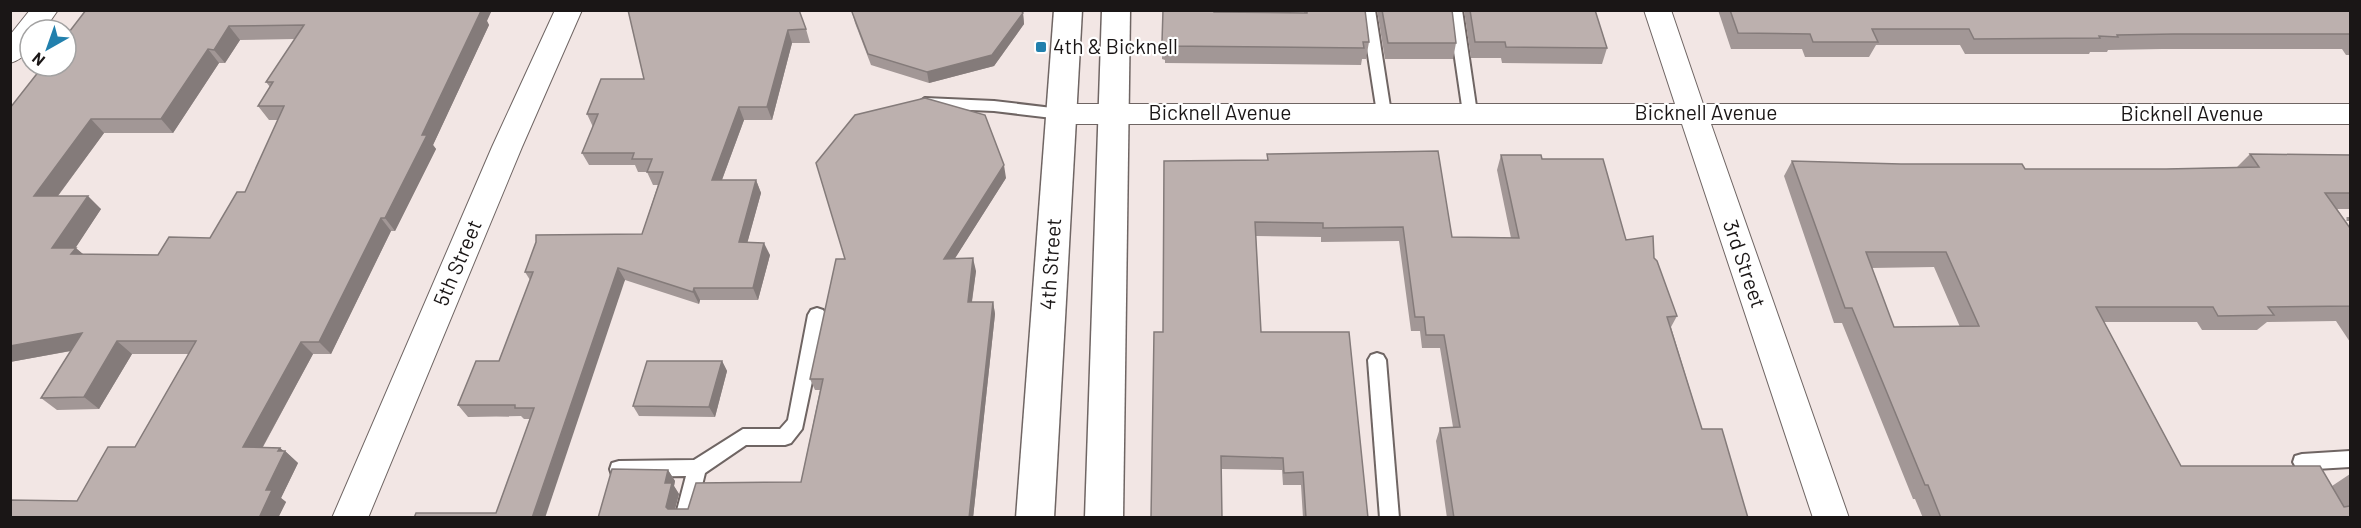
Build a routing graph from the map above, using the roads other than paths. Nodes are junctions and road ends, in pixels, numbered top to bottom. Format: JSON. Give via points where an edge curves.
{"nodes":[{"id":1,"x":45,"y":10,"type":"edge"},
{"id":2,"x":569,"y":10,"type":"edge"},
{"id":3,"x":1068,"y":10,"type":"edge"},
{"id":4,"x":1116,"y":10,"type":"edge"},
{"id":5,"x":1368,"y":10,"type":"edge"},
{"id":6,"x":1455,"y":10,"type":"edge"},
{"id":7,"x":1657,"y":10,"type":"edge"},
{"id":8,"x":10,"y":54,"type":"edge"},
{"id":9,"x":913,"y":102,"type":"edge"},
{"id":10,"x":1384,"y":113,"type":"junction"},
{"id":11,"x":1470,"y":113,"type":"junction"},
{"id":12,"x":1693,"y":113,"type":"junction"},
{"id":13,"x":1061,"y":114,"type":"junction"},
{"id":14,"x":1114,"y":114,"type":"junction"},
{"id":15,"x":2350,"y":114,"type":"edge"},
{"id":16,"x":817,"y":315,"type":"dead end"},
{"id":17,"x":1377,"y":360,"type":"dead end"},
{"id":18,"x":2350,"y":459,"type":"edge"},
{"id":19,"x":697,"y":468,"type":"junction"},
{"id":20,"x":619,"y":469,"type":"edge"},
{"id":21,"x":350,"y":518,"type":"edge"},
{"id":22,"x":684,"y":518,"type":"edge"},
{"id":23,"x":1035,"y":518,"type":"edge"},
{"id":24,"x":1104,"y":518,"type":"edge"},
{"id":25,"x":1390,"y":518,"type":"edge"},
{"id":26,"x":1831,"y":518,"type":"edge"},
{"id":27,"x":2335,"y":518,"type":"edge"}],
"edges":[{"from":1,"to":8,"type":"street"},
{"from":2,"to":21,"type":"street","name":"5th Street"},
{"from":3,"to":13,"type":"street","name":"4th Street"},
{"from":4,"to":14,"type":"street"},
{"from":5,"to":10,"type":"lane"},
{"from":6,"to":11,"type":"lane"},
{"from":7,"to":12,"type":"street","name":"3rd Street"},
{"from":9,"to":13,"type":"lane"},
{"from":10,"to":11,"type":"street","name":"Bicknell Avenue"},
{"from":10,"to":14,"type":"street","name":"Bicknell Avenue"},
{"from":11,"to":12,"type":"street","name":"Bicknell Avenue"},
{"from":12,"to":15,"type":"street","name":"Bicknell Avenue"},
{"from":12,"to":26,"type":"street","name":"3rd Street"},
{"from":13,"to":14,"type":"street","name":"Bicknell Avenue"},
{"from":13,"to":23,"type":"street","name":"4th Street"},
{"from":14,"to":24,"type":"street"},
{"from":16,"to":19,"type":"lane","via":[[796,423],[785,437],[743,437]]},
{"from":17,"to":25,"type":"lane"},
{"from":18,"to":27,"type":"lane","via":[[2302,462]]},
{"from":19,"to":20,"type":"lane"},
{"from":19,"to":22,"type":"lane"}]}
